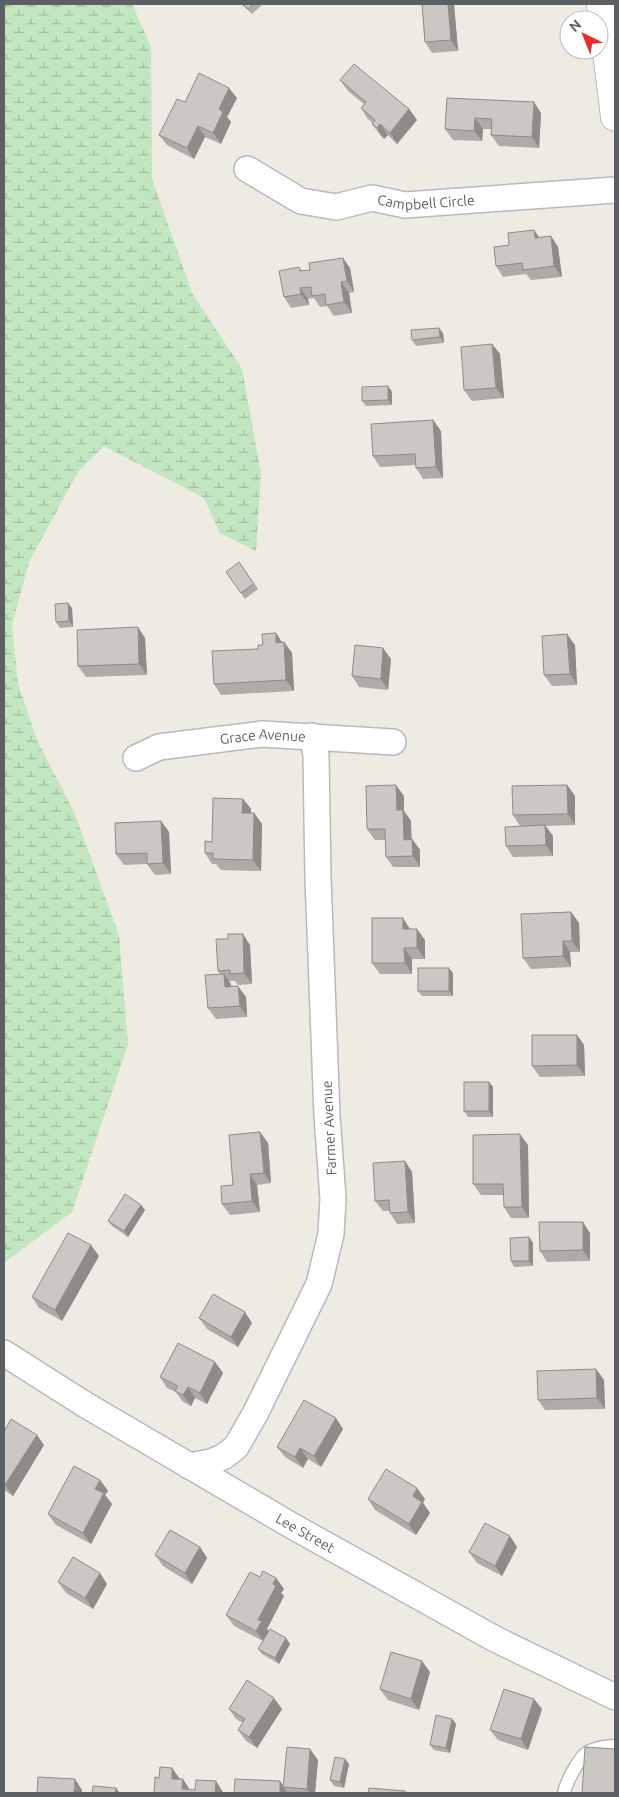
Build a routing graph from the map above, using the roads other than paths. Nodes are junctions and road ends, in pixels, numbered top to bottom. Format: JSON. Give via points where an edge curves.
{"nodes":[{"id":1,"x":601,"y":4,"type":"edge"},
{"id":2,"x":615,"y":117,"type":"edge"},
{"id":3,"x":247,"y":169,"type":"dead end"},
{"id":4,"x":615,"y":190,"type":"edge"},
{"id":5,"x":312,"y":736,"type":"junction"},
{"id":6,"x":393,"y":742,"type":"dead end"},
{"id":7,"x":136,"y":758,"type":"dead end"},
{"id":8,"x":4,"y":1353,"type":"edge"},
{"id":9,"x":189,"y":1466,"type":"junction"},
{"id":10,"x":615,"y":1696,"type":"edge"},
{"id":11,"x":615,"y":1746,"type":"edge"},
{"id":12,"x":564,"y":1793,"type":"edge"}],
"edges":[{"from":1,"to":2,"type":"street"},
{"from":3,"to":4,"type":"street","name":"Campbell Circle","via":[[300,201],[336,207],[372,198],[405,205]]},
{"from":5,"to":6,"type":"street","name":"Grace Avenue"},
{"from":5,"to":7,"type":"street","name":"Grace Avenue","via":[[262,734],[200,741],[159,748]]},
{"from":5,"to":9,"type":"street","name":"Farmer Avenue","via":[[316,755],[318,888],[333,1199],[331,1234],[319,1284],[236,1448],[211,1462]]},
{"from":8,"to":9,"type":"street","name":"Lee Street"},
{"from":9,"to":10,"type":"street","name":"Lee Street","via":[[495,1639]]},
{"from":11,"to":12,"type":"lane","via":[[586,1753],[566,1783]]}]}
